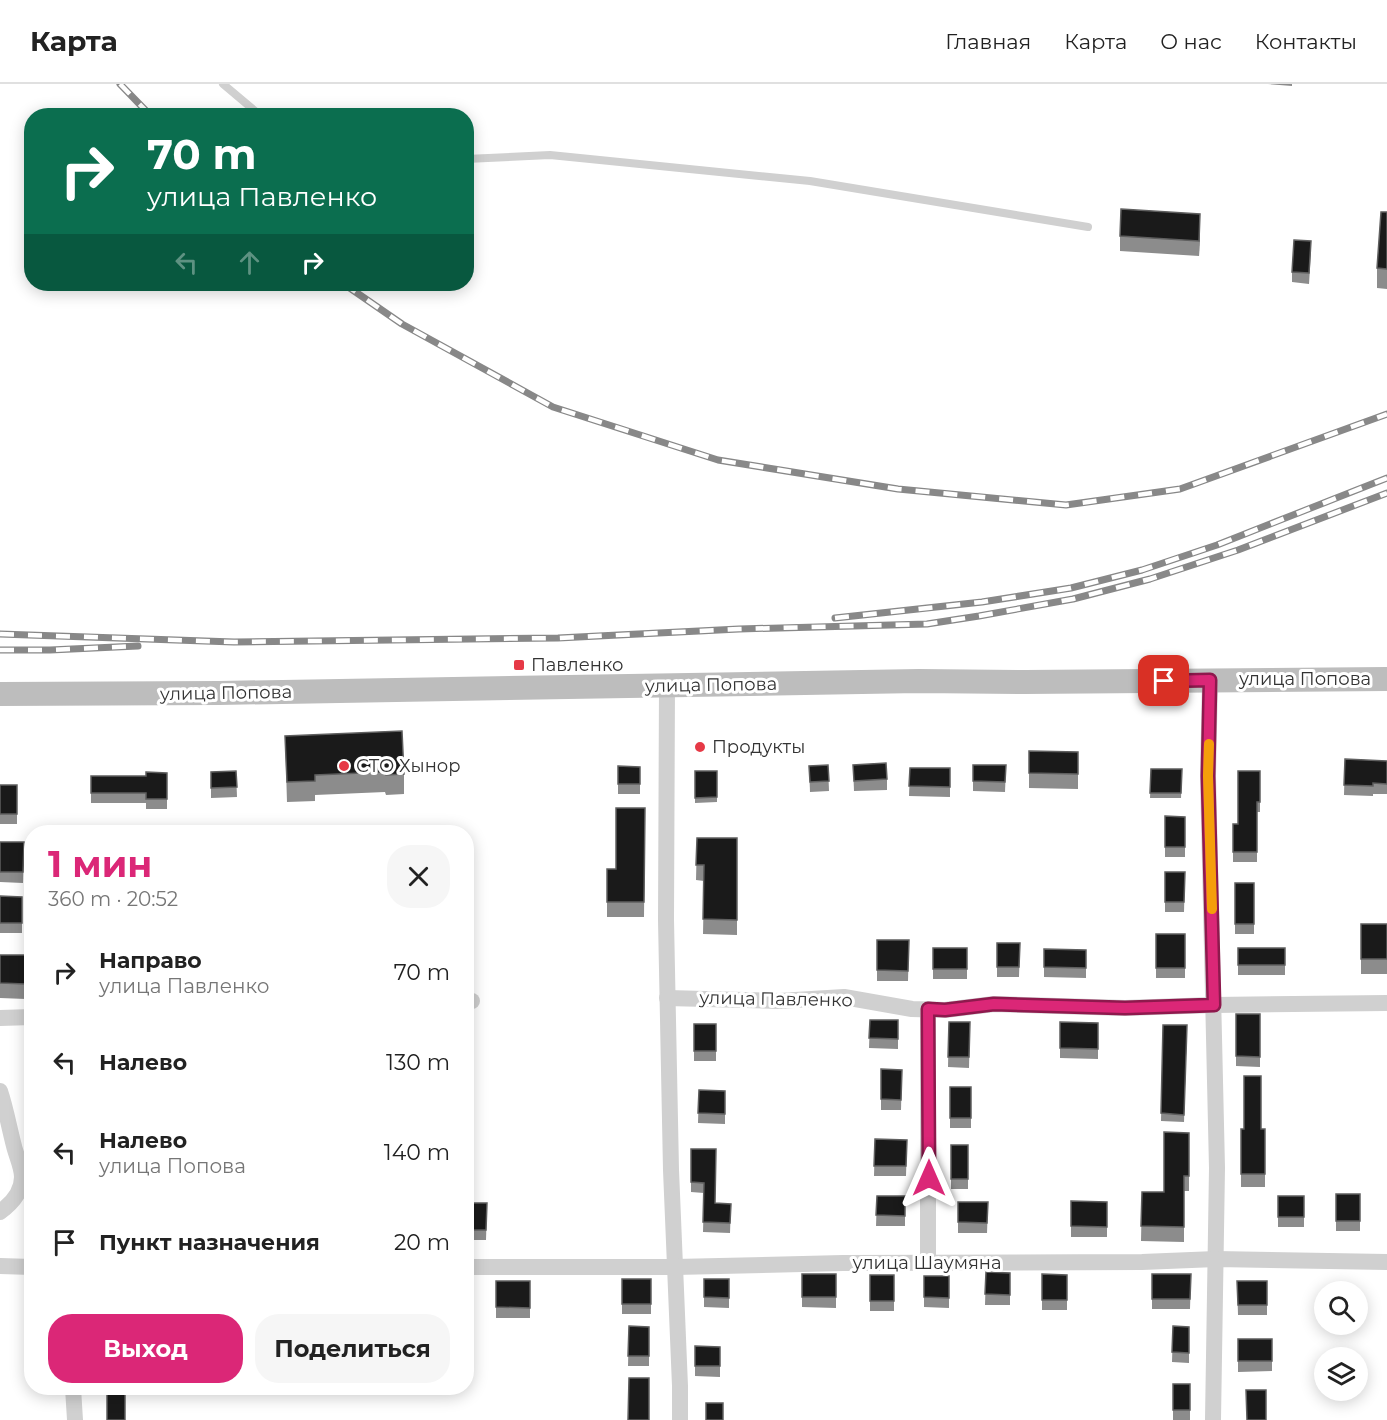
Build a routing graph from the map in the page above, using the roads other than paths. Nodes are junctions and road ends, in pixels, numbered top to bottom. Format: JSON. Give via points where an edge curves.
{"nodes":[{"id":1,"x":223,"y":84,"type":"edge"},
{"id":2,"x":252,"y":108,"type":"edge"},
{"id":3,"x":474,"y":159,"type":"edge"},
{"id":4,"x":1088,"y":227,"type":"dead end"},
{"id":5,"x":1387,"y":679,"type":"edge"},
{"id":6,"x":1210,"y":680,"type":"junction"},
{"id":7,"x":667,"y":686,"type":"junction"},
{"id":8,"x":0,"y":694,"type":"edge"},
{"id":9,"x":667,"y":998,"type":"junction"},
{"id":10,"x":1387,"y":1003,"type":"edge"},
{"id":11,"x":1214,"y":1005,"type":"junction"},
{"id":12,"x":928,"y":1009,"type":"junction"},
{"id":13,"x":24,"y":1017,"type":"edge"},
{"id":14,"x":0,"y":1018,"type":"edge"},
{"id":15,"x":2,"y":1103,"type":"edge"},
{"id":16,"x":0,"y":1212,"type":"edge"},
{"id":17,"x":1215,"y":1259,"type":"junction"},
{"id":18,"x":1387,"y":1262,"type":"edge"},
{"id":19,"x":928,"y":1263,"type":"junction"},
{"id":20,"x":0,"y":1266,"type":"edge"},
{"id":21,"x":24,"y":1266,"type":"edge"},
{"id":22,"x":474,"y":1267,"type":"edge"},
{"id":23,"x":675,"y":1267,"type":"junction"},
{"id":24,"x":73,"y":1395,"type":"edge"},
{"id":25,"x":75,"y":1420,"type":"edge"},
{"id":26,"x":680,"y":1420,"type":"edge"},
{"id":27,"x":1213,"y":1420,"type":"edge"}],
"edges":[{"from":1,"to":2,"type":"lane"},
{"from":3,"to":4,"type":"lane","via":[[550,155],[810,181]]},
{"from":5,"to":6,"type":"main road","name":"улица Попова"},
{"from":6,"to":7,"type":"main road","name":"улица Попова"},
{"from":6,"to":11,"type":"street","via":[[1208,776]]},
{"from":7,"to":8,"type":"main road","name":"улица Попова"},
{"from":7,"to":9,"type":"street"},
{"from":9,"to":12,"type":"street","name":"улица Павленко","via":[[780,1001],[844,997]]},
{"from":9,"to":23,"type":"street"},
{"from":10,"to":11,"type":"street","name":"улица Павленко"},
{"from":11,"to":12,"type":"street","name":"улица Павленко","via":[[1125,1008],[994,1004]]},
{"from":11,"to":17,"type":"street"},
{"from":12,"to":19,"type":"street"},
{"from":13,"to":14,"type":"street"},
{"from":15,"to":16,"type":"street","via":[[22,1178],[19,1193]]},
{"from":17,"to":18,"type":"street","name":"улица Шаумяна"},
{"from":17,"to":19,"type":"street","name":"улица Шаумяна"},
{"from":17,"to":27,"type":"street"},
{"from":19,"to":23,"type":"street","name":"улица Шаумяна"},
{"from":20,"to":21,"type":"street"},
{"from":22,"to":23,"type":"street","name":"улица Шаумяна"},
{"from":23,"to":26,"type":"street"},
{"from":24,"to":25,"type":"street"}]}
